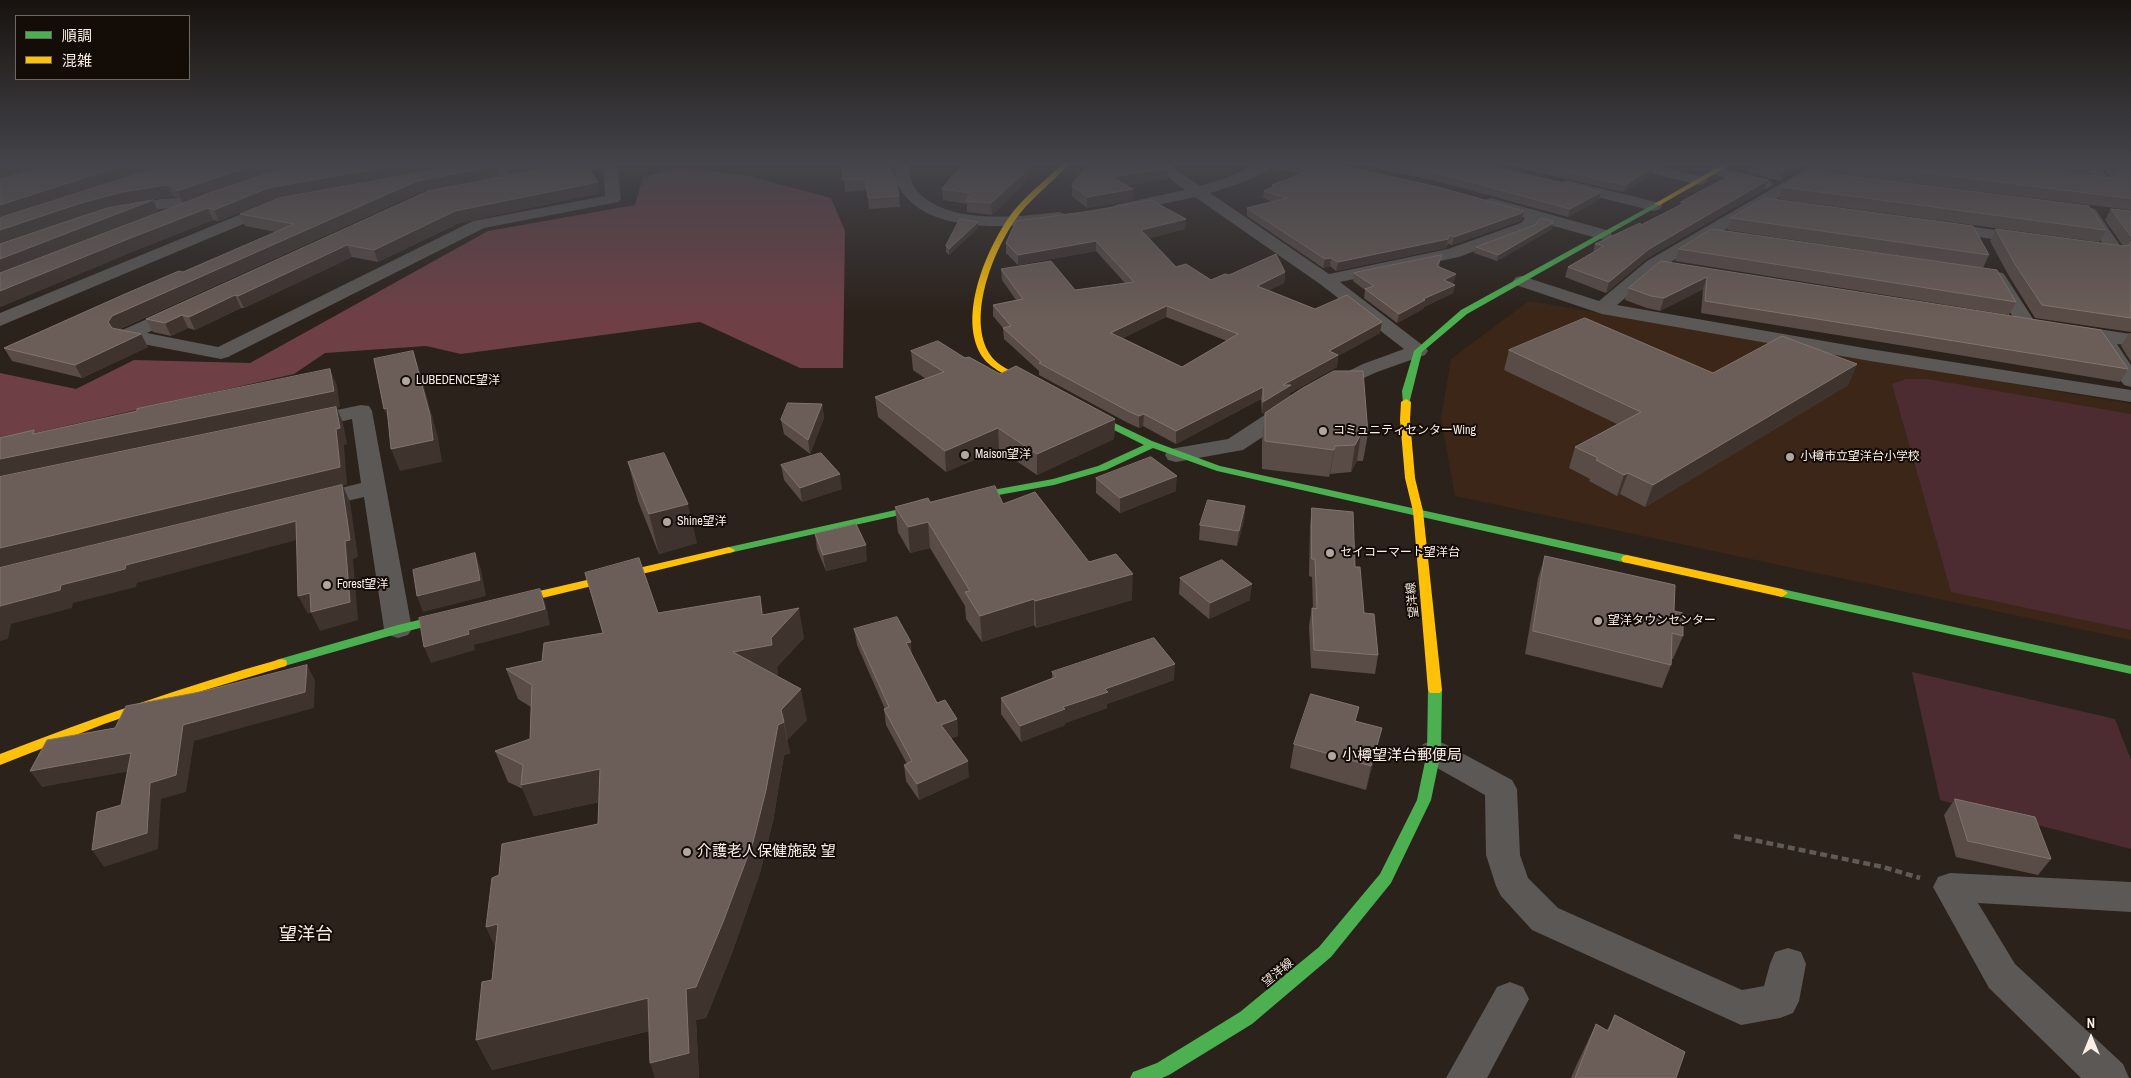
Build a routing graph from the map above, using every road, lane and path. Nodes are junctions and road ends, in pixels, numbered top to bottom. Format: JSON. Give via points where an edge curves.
{"nodes":[{"id":1,"x":108,"y":215,"type":"edge"},
{"id":2,"x":170,"y":215,"type":"edge"},
{"id":3,"x":254,"y":215,"type":"edge"},
{"id":4,"x":526,"y":215,"type":"edge"},
{"id":5,"x":947,"y":215,"type":"edge"},
{"id":6,"x":1016,"y":215,"type":"edge"},
{"id":7,"x":1075,"y":215,"type":"edge"},
{"id":8,"x":1233,"y":215,"type":"edge"},
{"id":9,"x":1638,"y":215,"type":"edge"},
{"id":10,"x":1737,"y":215,"type":"edge"},
{"id":11,"x":2091,"y":215,"type":"edge"},
{"id":12,"x":105,"y":216,"type":"edge"},
{"id":13,"x":1536,"y":216,"type":"joint"},
{"id":14,"x":1010,"y":221,"type":"junction"},
{"id":15,"x":152,"y":222,"type":"edge"},
{"id":16,"x":1926,"y":226,"type":"edge"},
{"id":17,"x":1705,"y":234,"type":"junction"},
{"id":18,"x":1604,"y":235,"type":"junction"},
{"id":19,"x":1734,"y":238,"type":"edge"},
{"id":20,"x":2041,"y":241,"type":"edge"},
{"id":21,"x":2078,"y":246,"type":"edge"},
{"id":22,"x":1985,"y":258,"type":"junction"},
{"id":23,"x":1653,"y":265,"type":"junction"},
{"id":24,"x":1682,"y":270,"type":"edge"},
{"id":25,"x":1326,"y":280,"type":"junction"},
{"id":26,"x":1522,"y":281,"type":"junction"},
{"id":27,"x":197,"y":302,"type":"edge"},
{"id":28,"x":1602,"y":308,"type":"junction"},
{"id":29,"x":1988,"y":319,"type":"edge"},
{"id":30,"x":0,"y":320,"type":"edge"},
{"id":31,"x":2043,"y":327,"type":"junction"},
{"id":32,"x":2102,"y":336,"type":"junction"},
{"id":33,"x":2131,"y":340,"type":"edge"},
{"id":34,"x":1418,"y":351,"type":"junction"},
{"id":35,"x":2131,"y":382,"type":"edge"},
{"id":36,"x":1049,"y":392,"type":"edge"},
{"id":37,"x":2131,"y":396,"type":"edge"},
{"id":38,"x":1075,"y":406,"type":"edge"},
{"id":39,"x":283,"y":427,"type":"edge"},
{"id":40,"x":1152,"y":445,"type":"junction"},
{"id":41,"x":1176,"y":455,"type":"junction"},
{"id":42,"x":374,"y":487,"type":"junction"},
{"id":43,"x":288,"y":508,"type":"edge"},
{"id":44,"x":1418,"y":511,"type":"junction"},
{"id":45,"x":494,"y":606,"type":"edge"},
{"id":46,"x":465,"y":612,"type":"edge"},
{"id":47,"x":398,"y":628,"type":"junction"},
{"id":48,"x":2131,"y":670,"type":"edge"},
{"id":49,"x":1434,"y":752,"type":"junction"},
{"id":50,"x":0,"y":760,"type":"edge"},
{"id":51,"x":1734,"y":836,"type":"dead end"},
{"id":52,"x":1950,"y":887,"type":"junction"},
{"id":53,"x":2131,"y":897,"type":"edge"},
{"id":54,"x":1788,"y":964,"type":"dead end"},
{"id":55,"x":1510,"y":999,"type":"dead end"},
{"id":56,"x":1139,"y":1078,"type":"edge"},
{"id":57,"x":1466,"y":1078,"type":"edge"},
{"id":58,"x":2109,"y":1078,"type":"edge"}],
"edges":[{"from":1,"to":12,"type":"street"},
{"from":2,"to":15,"type":"street"},
{"from":3,"to":30,"type":"street"},
{"from":4,"to":27,"type":"street","via":[[479,224],[221,353],[127,335]]},
{"from":5,"to":14,"type":"street","via":[[960,219]]},
{"from":6,"to":14,"type":"street"},
{"from":7,"to":14,"type":"street"},
{"from":8,"to":25,"type":"street"},
{"from":9,"to":18,"type":"street"},
{"from":10,"to":17,"type":"street"},
{"from":11,"to":21,"type":"street","via":[[2116,251]]},
{"from":13,"to":18,"type":"street"},
{"from":13,"to":25,"type":"street","via":[[1527,226],[1452,253]]},
{"from":14,"to":36,"type":"street","via":[[984,275],[977,318],[979,346],[989,359]]},
{"from":16,"to":22,"type":"street"},
{"from":17,"to":19,"type":"street"},
{"from":17,"to":23,"type":"street"},
{"from":18,"to":26,"type":"street"},
{"from":20,"to":22,"type":"street"},
{"from":22,"to":31,"type":"street"},
{"from":23,"to":24,"type":"street"},
{"from":23,"to":28,"type":"street"},
{"from":25,"to":34,"type":"street"},
{"from":26,"to":28,"type":"street"},
{"from":26,"to":34,"type":"street","via":[[1464,312]]},
{"from":28,"to":37,"type":"street"},
{"from":29,"to":31,"type":"street"},
{"from":31,"to":32,"type":"street"},
{"from":32,"to":33,"type":"street"},
{"from":32,"to":35,"type":"street"},
{"from":34,"to":41,"type":"street","via":[[1370,368],[1309,398],[1235,445]]},
{"from":34,"to":44,"type":"street","name":"望洋線","via":[[1407,391],[1405,420],[1410,478]]},
{"from":38,"to":40,"type":"street"},
{"from":39,"to":42,"type":"street","via":[[361,411]]},
{"from":40,"to":41,"type":"street"},
{"from":40,"to":45,"type":"street","via":[[1102,468],[1054,482],[954,500],[754,544]]},
{"from":41,"to":44,"type":"street","via":[[1266,479]]},
{"from":42,"to":43,"type":"street"},
{"from":42,"to":47,"type":"street"},
{"from":44,"to":48,"type":"street"},
{"from":44,"to":49,"type":"street","name":"望洋線","via":[[1435,686]]},
{"from":46,"to":47,"type":"street"},
{"from":47,"to":50,"type":"street","via":[[188,691],[99,721]]},
{"from":49,"to":54,"type":"street","via":[[1501,789],[1503,855],[1513,886],[1545,918],[1741,1008],[1780,1001]]},
{"from":49,"to":56,"type":"street","name":"望洋線","via":[[1424,800],[1386,878],[1325,952],[1246,1018],[1163,1069]]},
{"from":51,"to":52,"type":"path","via":[[1883,867]]},
{"from":52,"to":53,"type":"street"},
{"from":52,"to":58,"type":"street","via":[[2002,976]]},
{"from":55,"to":57,"type":"street"}]}
